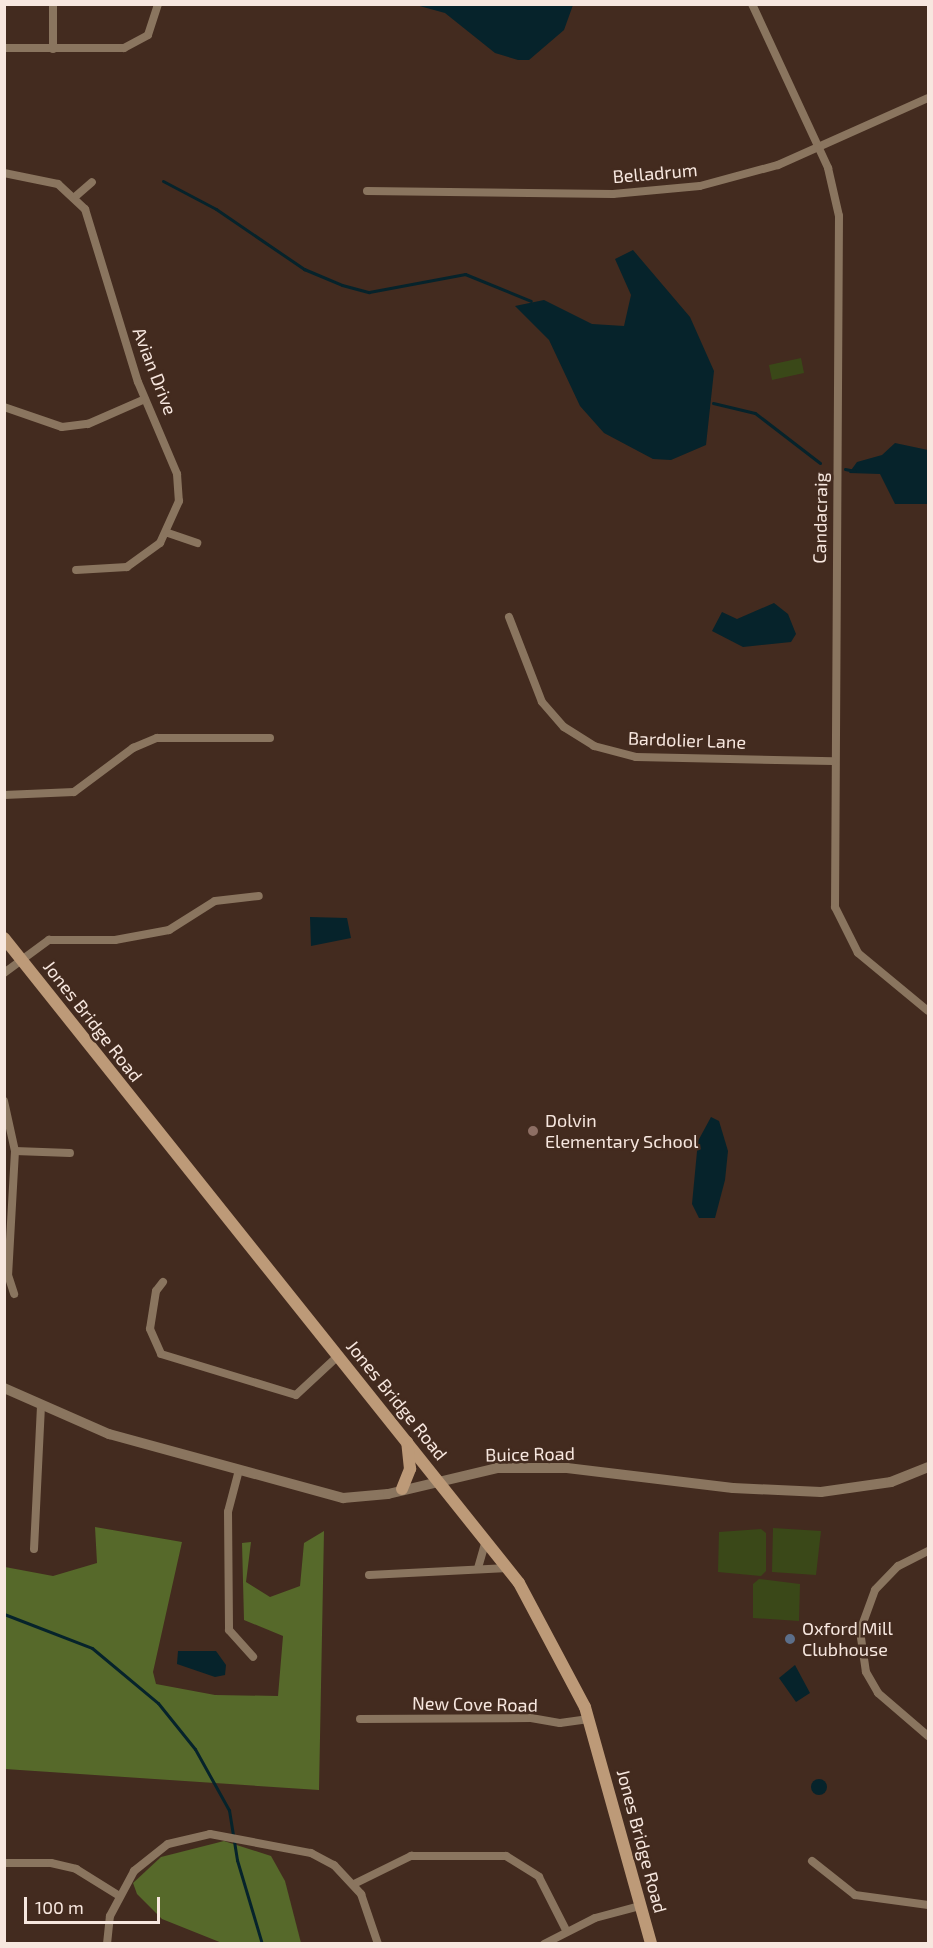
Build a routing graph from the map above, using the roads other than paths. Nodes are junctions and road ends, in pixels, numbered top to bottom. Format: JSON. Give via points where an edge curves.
{"nodes":[{"id":1,"x":53,"y":4,"type":"edge"},
{"id":2,"x":158,"y":4,"type":"edge"},
{"id":3,"x":752,"y":4,"type":"edge"},
{"id":4,"x":4,"y":48,"type":"edge"},
{"id":5,"x":53,"y":49,"type":"junction"},
{"id":6,"x":928,"y":98,"type":"edge"},
{"id":7,"x":819,"y":148,"type":"junction"},
{"id":8,"x":4,"y":173,"type":"edge"},
{"id":9,"x":93,"y":182,"type":"dead end"},
{"id":10,"x":367,"y":191,"type":"dead end"},
{"id":11,"x":76,"y":196,"type":"junction"},
{"id":12,"x":145,"y":399,"type":"junction"},
{"id":13,"x":4,"y":407,"type":"edge"},
{"id":14,"x":168,"y":534,"type":"junction"},
{"id":15,"x":197,"y":543,"type":"dead end"},
{"id":16,"x":76,"y":570,"type":"dead end"},
{"id":17,"x":509,"y":617,"type":"dead end"},
{"id":18,"x":270,"y":738,"type":"dead end"},
{"id":19,"x":833,"y":760,"type":"junction"},
{"id":20,"x":4,"y":795,"type":"edge"},
{"id":21,"x":259,"y":896,"type":"dead end"},
{"id":22,"x":4,"y":938,"type":"edge"},
{"id":23,"x":22,"y":959,"type":"junction"},
{"id":24,"x":4,"y":973,"type":"edge"},
{"id":25,"x":928,"y":1011,"type":"edge"},
{"id":26,"x":4,"y":1101,"type":"edge"},
{"id":27,"x":15,"y":1151,"type":"junction"},
{"id":28,"x":70,"y":1153,"type":"dead end"},
{"id":29,"x":163,"y":1282,"type":"dead end"},
{"id":30,"x":14,"y":1294,"type":"dead end"},
{"id":31,"x":339,"y":1356,"type":"junction"},
{"id":32,"x":4,"y":1388,"type":"edge"},
{"id":33,"x":41,"y":1405,"type":"junction"},
{"id":34,"x":407,"y":1441,"type":"junction"},
{"id":35,"x":928,"y":1467,"type":"edge"},
{"id":36,"x":239,"y":1470,"type":"junction"},
{"id":37,"x":438,"y":1479,"type":"junction"},
{"id":38,"x":402,"y":1489,"type":"junction"},
{"id":39,"x":486,"y":1539,"type":"junction"},
{"id":40,"x":34,"y":1549,"type":"dead end"},
{"id":41,"x":928,"y":1551,"type":"edge"},
{"id":42,"x":478,"y":1568,"type":"junction"},
{"id":43,"x":509,"y":1569,"type":"junction"},
{"id":44,"x":369,"y":1575,"type":"dead end"},
{"id":45,"x":253,"y":1657,"type":"dead end"},
{"id":46,"x":360,"y":1719,"type":"dead end"},
{"id":47,"x":589,"y":1719,"type":"junction"},
{"id":48,"x":928,"y":1736,"type":"edge"},
{"id":49,"x":812,"y":1861,"type":"dead end"},
{"id":50,"x":4,"y":1863,"type":"edge"},
{"id":51,"x":354,"y":1884,"type":"junction"},
{"id":52,"x":118,"y":1895,"type":"junction"},
{"id":53,"x":928,"y":1905,"type":"edge"},
{"id":54,"x":640,"y":1906,"type":"junction"},
{"id":55,"x":566,"y":1930,"type":"junction"},
{"id":56,"x":107,"y":1944,"type":"edge"},
{"id":57,"x":378,"y":1944,"type":"edge"},
{"id":58,"x":544,"y":1944,"type":"edge"},
{"id":59,"x":651,"y":1944,"type":"edge"}],
"edges":[{"from":1,"to":5,"type":"street"},
{"from":2,"to":5,"type":"street","via":[[148,35],[134,45]]},
{"from":3,"to":7,"type":"street","name":"Candacraig"},
{"from":4,"to":5,"type":"street"},
{"from":6,"to":7,"type":"street","name":"Belladrum"},
{"from":7,"to":10,"type":"street","name":"Belladrum","via":[[740,177],[659,192]]},
{"from":7,"to":19,"type":"street","name":"Candacraig","via":[[835,192],[841,241]]},
{"from":8,"to":11,"type":"street","via":[[58,184]]},
{"from":9,"to":11,"type":"street"},
{"from":11,"to":12,"type":"street","name":"Avian Drive","via":[[99,251]]},
{"from":12,"to":13,"type":"street","via":[[88,424],[62,427]]},
{"from":12,"to":14,"type":"street","name":"Avian Drive","via":[[177,474],[179,501]]},
{"from":14,"to":15,"type":"street"},
{"from":14,"to":16,"type":"street","name":"Avian Drive","via":[[147,556],[127,567]]},
{"from":17,"to":19,"type":"street","name":"Bardolier Lane","via":[[542,702],[564,727],[594,746],[636,757]]},
{"from":18,"to":20,"type":"street","via":[[158,738],[133,748],[74,792]]},
{"from":19,"to":25,"type":"street","name":"Candacraig","via":[[835,908],[858,953]]},
{"from":21,"to":23,"type":"street","via":[[215,901],[179,926],[157,933],[115,940],[52,939]]},
{"from":22,"to":23,"type":"main road","name":"Jones Bridge Road"},
{"from":23,"to":24,"type":"street"},
{"from":23,"to":31,"type":"main road","name":"Jones Bridge Road"},
{"from":26,"to":27,"type":"street"},
{"from":27,"to":28,"type":"street"},
{"from":27,"to":30,"type":"street","via":[[8,1275]]},
{"from":29,"to":31,"type":"street","via":[[156,1291],[150,1329],[161,1354],[296,1395]]},
{"from":31,"to":34,"type":"main road","name":"Jones Bridge Road"},
{"from":32,"to":33,"type":"street","name":"Buice Road"},
{"from":33,"to":36,"type":"street","name":"Buice Road","via":[[110,1434]]},
{"from":33,"to":40,"type":"street"},
{"from":34,"to":37,"type":"main road","name":"Jones Bridge Road"},
{"from":34,"to":38,"type":"main road","via":[[410,1469]]},
{"from":35,"to":37,"type":"street","name":"Buice Road","via":[[891,1482],[821,1492],[733,1488],[567,1468],[497,1468]]},
{"from":36,"to":38,"type":"street","name":"Buice Road","via":[[343,1498]]},
{"from":36,"to":45,"type":"street","via":[[228,1512],[229,1630]]},
{"from":37,"to":38,"type":"street","name":"Buice Road"},
{"from":37,"to":39,"type":"main road","name":"Jones Bridge Road"},
{"from":39,"to":42,"type":"street"},
{"from":39,"to":43,"type":"main road","name":"Jones Bridge Road"},
{"from":41,"to":48,"type":"street","via":[[898,1566],[875,1590],[860,1631],[866,1672],[878,1694]]},
{"from":42,"to":43,"type":"street"},
{"from":42,"to":44,"type":"street","via":[[456,1575]]},
{"from":43,"to":47,"type":"main road","name":"Jones Bridge Road","via":[[548,1629]]},
{"from":46,"to":47,"type":"street","name":"New Cove Road","via":[[531,1718],[560,1723]]},
{"from":47,"to":54,"type":"main road","name":"Jones Bridge Road"},
{"from":49,"to":53,"type":"street","via":[[855,1895]]},
{"from":50,"to":52,"type":"street","via":[[51,1863],[76,1869]]},
{"from":51,"to":52,"type":"street","via":[[311,1853],[210,1834],[155,1852]]},
{"from":51,"to":55,"type":"street","via":[[411,1856],[506,1856],[539,1877]]},
{"from":51,"to":57,"type":"street"},
{"from":52,"to":56,"type":"street"},
{"from":54,"to":55,"type":"street"},
{"from":54,"to":59,"type":"main road","name":"Jones Bridge Road"},
{"from":55,"to":58,"type":"street"}]}
